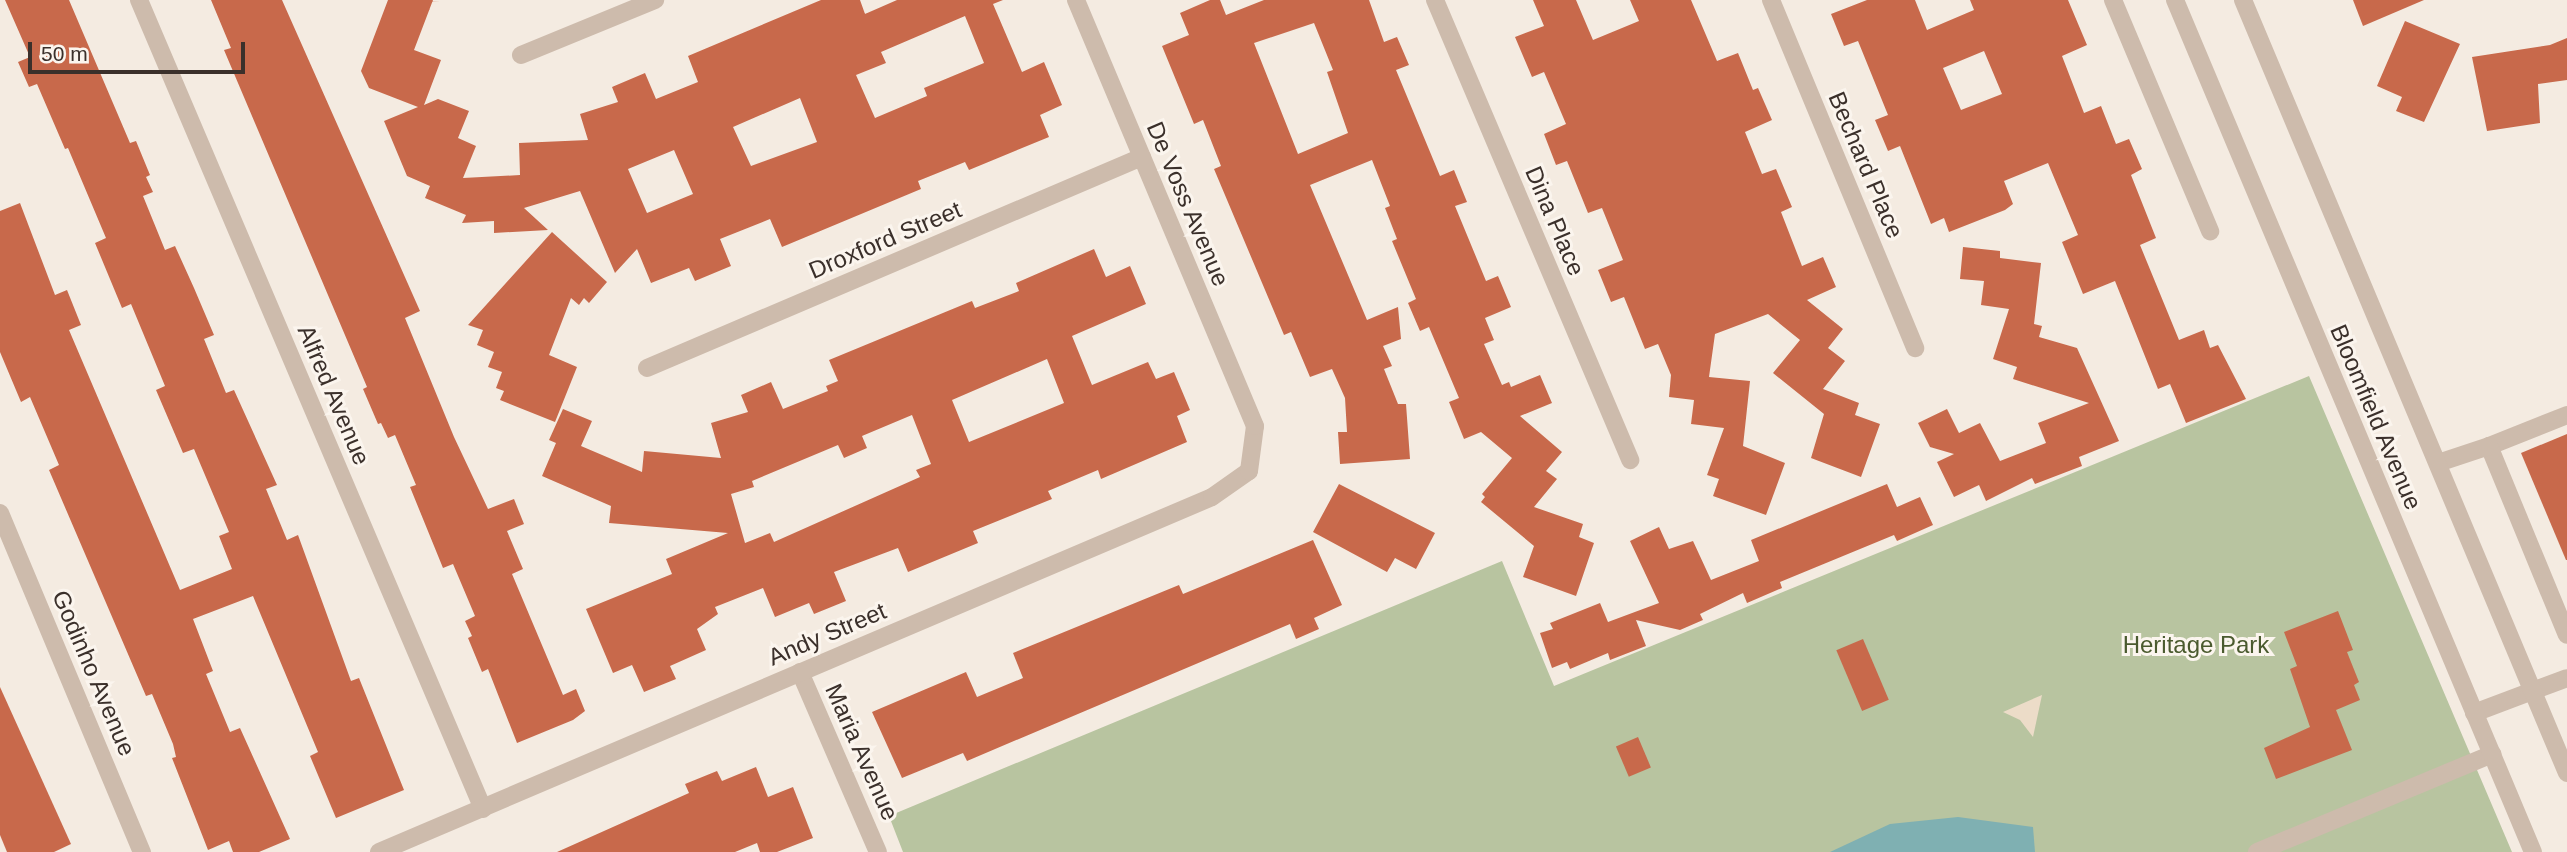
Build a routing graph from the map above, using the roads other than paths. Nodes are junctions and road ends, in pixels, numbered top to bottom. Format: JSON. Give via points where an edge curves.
{"nodes":[{"id":1,"x":139,"y":0,"type":"edge"},
{"id":2,"x":655,"y":0,"type":"edge"},
{"id":3,"x":1076,"y":0,"type":"edge"},
{"id":4,"x":1435,"y":0,"type":"edge"},
{"id":5,"x":1771,"y":0,"type":"edge"},
{"id":6,"x":2113,"y":0,"type":"edge"},
{"id":7,"x":2175,"y":0,"type":"edge"},
{"id":8,"x":2244,"y":0,"type":"edge"},
{"id":9,"x":521,"y":55,"type":"dead end"},
{"id":10,"x":1142,"y":157,"type":"junction"},
{"id":11,"x":2210,"y":231,"type":"dead end"},
{"id":12,"x":1915,"y":348,"type":"dead end"},
{"id":13,"x":647,"y":368,"type":"dead end"},
{"id":14,"x":2567,"y":415,"type":"edge"},
{"id":15,"x":1255,"y":426,"type":"joint"},
{"id":16,"x":2489,"y":446,"type":"junction"},
{"id":17,"x":1630,"y":460,"type":"dead end"},
{"id":18,"x":2438,"y":463,"type":"junction"},
{"id":19,"x":0,"y":513,"type":"edge"},
{"id":20,"x":2567,"y":635,"type":"edge"},
{"id":21,"x":800,"y":672,"type":"junction"},
{"id":22,"x":2567,"y":678,"type":"edge"},
{"id":23,"x":2533,"y":690,"type":"junction"},
{"id":24,"x":2474,"y":713,"type":"junction"},
{"id":25,"x":2492,"y":754,"type":"junction"},
{"id":26,"x":2567,"y":773,"type":"edge"},
{"id":27,"x":483,"y":809,"type":"junction"},
{"id":28,"x":142,"y":852,"type":"edge"},
{"id":29,"x":380,"y":852,"type":"edge"},
{"id":30,"x":878,"y":852,"type":"edge"},
{"id":31,"x":2257,"y":852,"type":"edge"},
{"id":32,"x":2533,"y":852,"type":"edge"}],
"edges":[{"from":1,"to":27,"type":"street","name":"Alfred Avenue"},
{"from":2,"to":9,"type":"street"},
{"from":3,"to":10,"type":"street","name":"De Voss Avenue"},
{"from":4,"to":17,"type":"street","name":"Dina Place"},
{"from":5,"to":12,"type":"street","name":"Bechard Place"},
{"from":6,"to":11,"type":"street"},
{"from":7,"to":24,"type":"street","name":"Bloomfield Avenue"},
{"from":8,"to":18,"type":"street","name":"Bloomfield Avenue"},
{"from":10,"to":13,"type":"street","name":"Droxford Street"},
{"from":10,"to":15,"type":"street","name":"De Voss Avenue"},
{"from":14,"to":16,"type":"street"},
{"from":15,"to":21,"type":"street","name":"Andy Street","via":[[1249,471],[1212,497]]},
{"from":16,"to":18,"type":"street"},
{"from":16,"to":20,"type":"street"},
{"from":18,"to":23,"type":"street","name":"Bloomfield Avenue"},
{"from":19,"to":28,"type":"street","name":"Godinho Avenue"},
{"from":21,"to":27,"type":"street","name":"Andy Street"},
{"from":21,"to":30,"type":"street","name":"Maria Avenue"},
{"from":22,"to":23,"type":"street"},
{"from":23,"to":24,"type":"street"},
{"from":23,"to":26,"type":"street","name":"Bloomfield Avenue"},
{"from":24,"to":25,"type":"street","name":"Bloomfield Avenue"},
{"from":25,"to":31,"type":"street"},
{"from":25,"to":32,"type":"street","name":"Bloomfield Avenue"},
{"from":27,"to":29,"type":"street","name":"Andy Street"}]}
